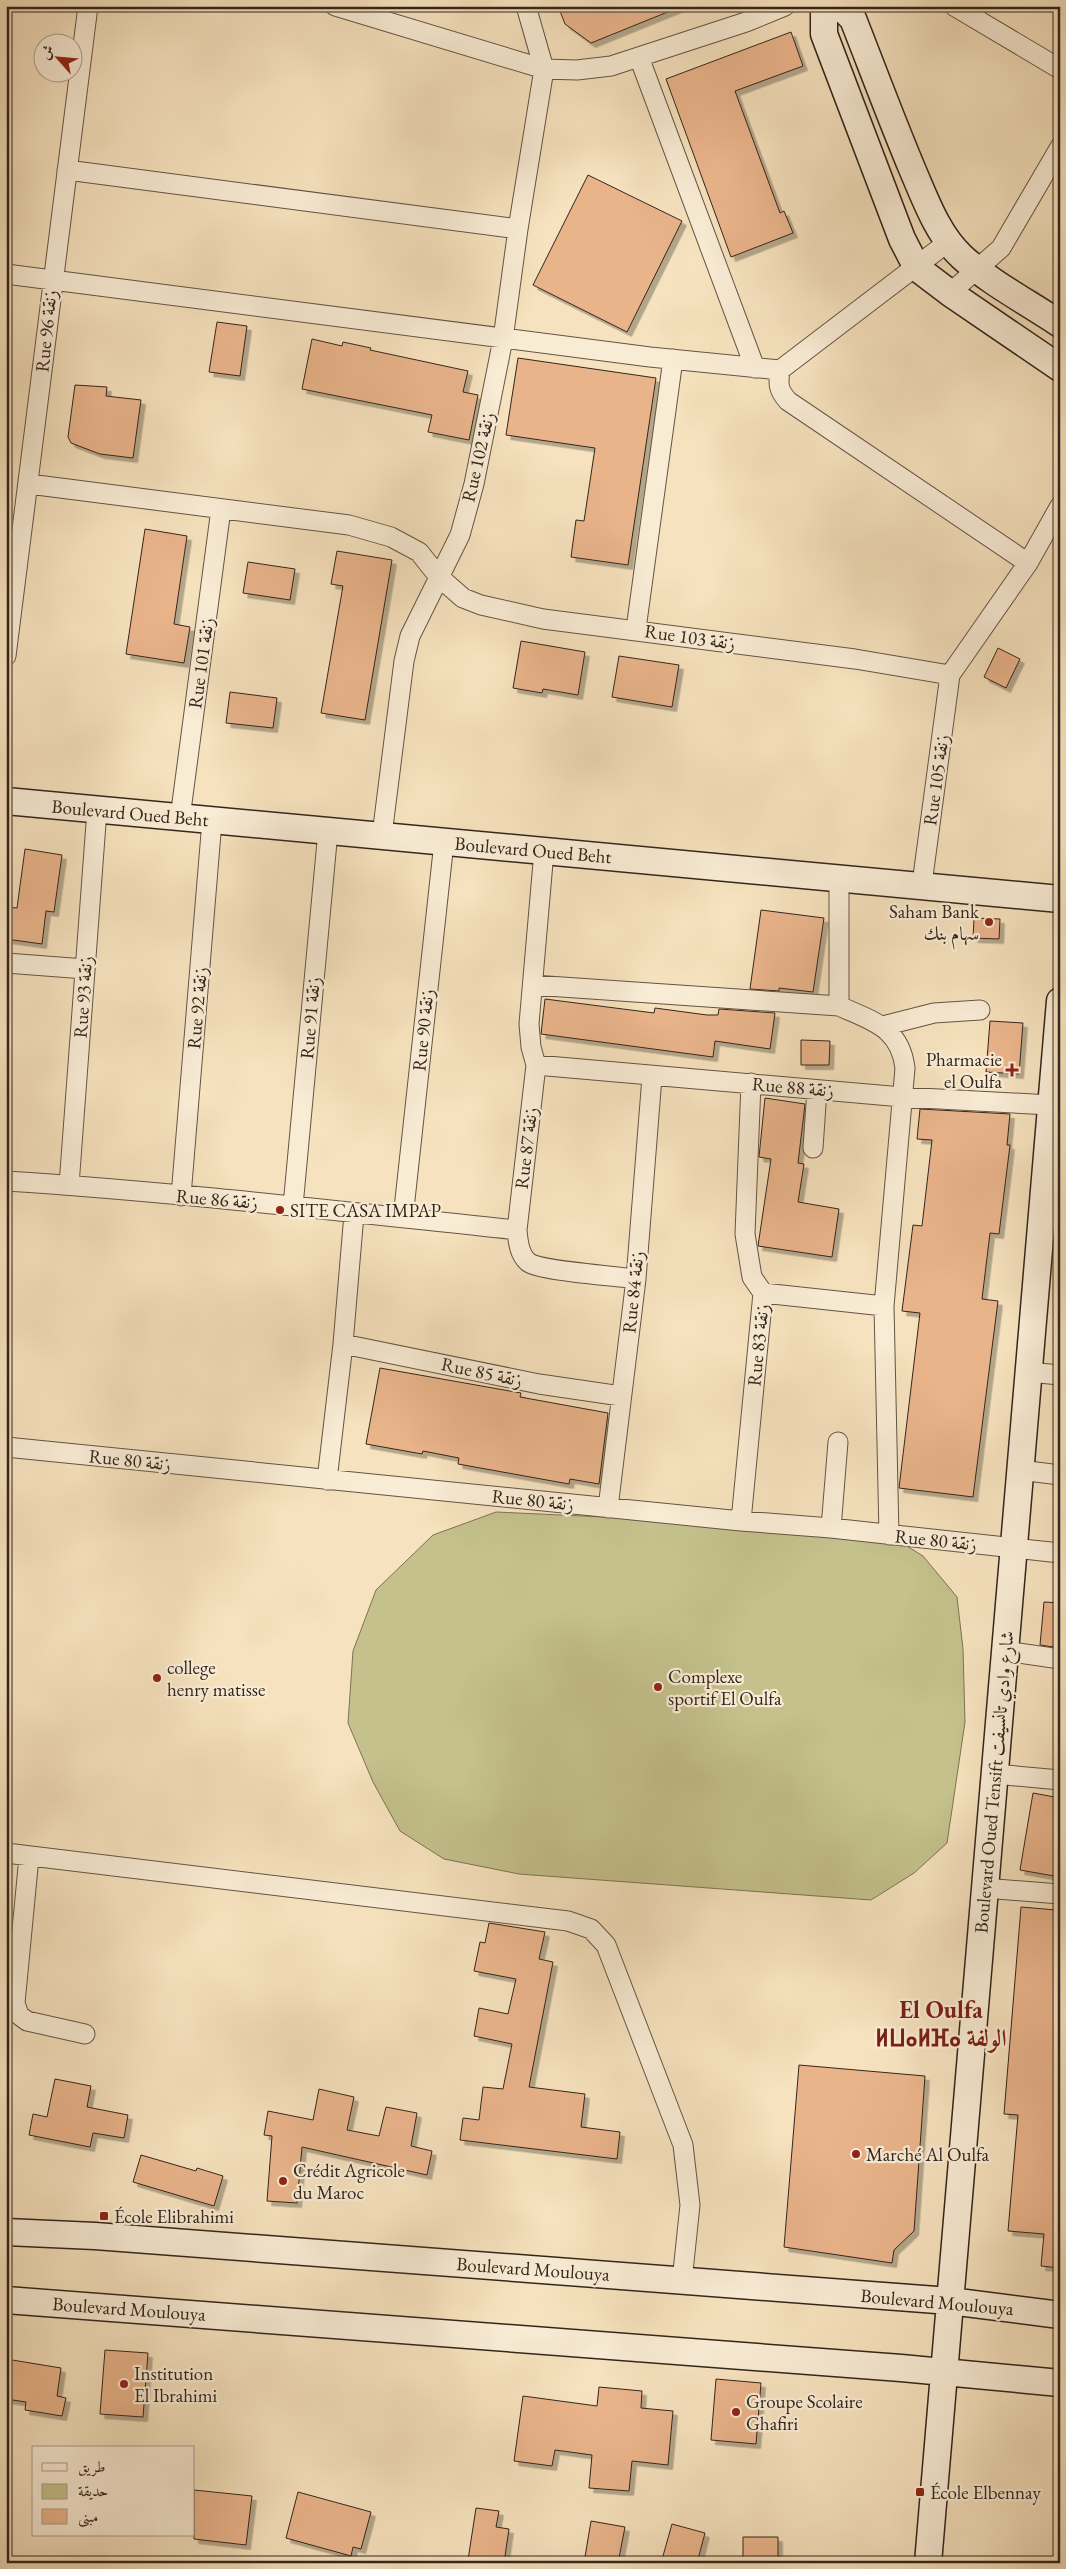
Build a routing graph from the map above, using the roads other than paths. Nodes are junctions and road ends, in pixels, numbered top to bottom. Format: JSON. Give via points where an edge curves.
{"nodes":[{"id":1,"x":88,"y":6,"type":"edge"},
{"id":2,"x":335,"y":6,"type":"edge"},
{"id":3,"x":526,"y":6,"type":"edge"},
{"id":4,"x":785,"y":6,"type":"edge"},
{"id":5,"x":824,"y":6,"type":"edge"},
{"id":6,"x":840,"y":6,"type":"edge"},
{"id":7,"x":954,"y":6,"type":"edge"},
{"id":8,"x":639,"y":57,"type":"junction"},
{"id":9,"x":544,"y":69,"type":"junction"},
{"id":10,"x":1060,"y":69,"type":"edge"},
{"id":11,"x":1060,"y":147,"type":"edge"},
{"id":12,"x":68,"y":170,"type":"junction"},
{"id":13,"x":1053,"y":176,"type":"edge"},
{"id":14,"x":518,"y":229,"type":"junction"},
{"id":15,"x":948,"y":242,"type":"junction"},
{"id":16,"x":917,"y":268,"type":"junction"},
{"id":17,"x":978,"y":270,"type":"junction"},
{"id":18,"x":6,"y":274,"type":"edge"},
{"id":19,"x":52,"y":279,"type":"junction"},
{"id":20,"x":950,"y":293,"type":"junction"},
{"id":21,"x":1060,"y":324,"type":"edge"},
{"id":22,"x":504,"y":339,"type":"junction"},
{"id":23,"x":673,"y":359,"type":"junction"},
{"id":24,"x":755,"y":368,"type":"junction"},
{"id":25,"x":1060,"y":368,"type":"edge"},
{"id":26,"x":780,"y":370,"type":"junction"},
{"id":27,"x":29,"y":484,"type":"junction"},
{"id":28,"x":1060,"y":506,"type":"edge"},
{"id":29,"x":222,"y":509,"type":"junction"},
{"id":30,"x":1028,"y":563,"type":"junction"},
{"id":31,"x":439,"y":576,"type":"junction"},
{"id":32,"x":636,"y":630,"type":"junction"},
{"id":33,"x":6,"y":656,"type":"edge"},
{"id":34,"x":950,"y":675,"type":"junction"},
{"id":35,"x":6,"y":801,"type":"edge"},
{"id":36,"x":97,"y":810,"type":"junction"},
{"id":37,"x":180,"y":818,"type":"junction"},
{"id":38,"x":212,"y":820,"type":"junction"},
{"id":39,"x":328,"y":830,"type":"junction"},
{"id":40,"x":382,"y":835,"type":"junction"},
{"id":41,"x":444,"y":842,"type":"junction"},
{"id":42,"x":544,"y":851,"type":"junction"},
{"id":43,"x":839,"y":878,"type":"junction"},
{"id":44,"x":922,"y":884,"type":"junction"},
{"id":45,"x":1060,"y":899,"type":"edge"},
{"id":46,"x":6,"y":964,"type":"edge"},
{"id":47,"x":86,"y":968,"type":"junction"},
{"id":48,"x":533,"y":985,"type":"junction"},
{"id":49,"x":1060,"y":1000,"type":"edge"},
{"id":50,"x":839,"y":1006,"type":"junction"},
{"id":51,"x":980,"y":1010,"type":"dead end"},
{"id":52,"x":883,"y":1026,"type":"junction"},
{"id":53,"x":536,"y":1066,"type":"junction"},
{"id":54,"x":652,"y":1077,"type":"junction"},
{"id":55,"x":751,"y":1083,"type":"junction"},
{"id":56,"x":817,"y":1090,"type":"junction"},
{"id":57,"x":902,"y":1097,"type":"junction"},
{"id":58,"x":1051,"y":1104,"type":"junction"},
{"id":59,"x":813,"y":1148,"type":"dead end"},
{"id":60,"x":6,"y":1181,"type":"edge"},
{"id":61,"x":70,"y":1185,"type":"junction"},
{"id":62,"x":181,"y":1196,"type":"junction"},
{"id":63,"x":292,"y":1206,"type":"junction"},
{"id":64,"x":354,"y":1214,"type":"junction"},
{"id":65,"x":402,"y":1218,"type":"junction"},
{"id":66,"x":517,"y":1230,"type":"junction"},
{"id":67,"x":636,"y":1279,"type":"junction"},
{"id":68,"x":763,"y":1293,"type":"junction"},
{"id":69,"x":884,"y":1306,"type":"junction"},
{"id":70,"x":343,"y":1344,"type":"junction"},
{"id":71,"x":1028,"y":1372,"type":"junction"},
{"id":72,"x":1060,"y":1375,"type":"edge"},
{"id":73,"x":622,"y":1396,"type":"junction"},
{"id":74,"x":838,"y":1442,"type":"dead end"},
{"id":75,"x":6,"y":1447,"type":"edge"},
{"id":76,"x":1020,"y":1470,"type":"junction"},
{"id":77,"x":1060,"y":1475,"type":"edge"},
{"id":78,"x":327,"y":1480,"type":"junction"},
{"id":79,"x":608,"y":1508,"type":"junction"},
{"id":80,"x":740,"y":1521,"type":"junction"},
{"id":81,"x":831,"y":1528,"type":"junction"},
{"id":82,"x":889,"y":1535,"type":"junction"},
{"id":83,"x":1014,"y":1548,"type":"junction"},
{"id":84,"x":1060,"y":1553,"type":"edge"},
{"id":85,"x":1005,"y":1651,"type":"junction"},
{"id":86,"x":1060,"y":1659,"type":"edge"},
{"id":87,"x":994,"y":1774,"type":"junction"},
{"id":88,"x":1060,"y":1780,"type":"edge"},
{"id":89,"x":6,"y":1854,"type":"edge"},
{"id":90,"x":29,"y":1857,"type":"junction"},
{"id":91,"x":984,"y":1888,"type":"junction"},
{"id":92,"x":1060,"y":1894,"type":"edge"},
{"id":93,"x":85,"y":2034,"type":"dead end"},
{"id":94,"x":6,"y":2232,"type":"edge"},
{"id":95,"x":682,"y":2281,"type":"junction"},
{"id":96,"x":6,"y":2300,"type":"edge"},
{"id":97,"x":950,"y":2301,"type":"junction"},
{"id":98,"x":1060,"y":2315,"type":"edge"},
{"id":99,"x":944,"y":2372,"type":"junction"},
{"id":100,"x":1060,"y":2383,"type":"edge"},
{"id":101,"x":928,"y":2563,"type":"edge"}],
"edges":[{"from":1,"to":12,"type":"street","name":"Rue 96 زنقة"},
{"from":2,"to":9,"type":"street"},
{"from":3,"to":9,"type":"street"},
{"from":4,"to":8,"type":"street"},
{"from":5,"to":16,"type":"street","via":[[824,34],[902,240]]},
{"from":6,"to":15,"type":"street","via":[[853,19],[928,206]]},
{"from":7,"to":10,"type":"street"},
{"from":8,"to":9,"type":"street","via":[[586,70]]},
{"from":8,"to":24,"type":"street"},
{"from":9,"to":14,"type":"street","name":"Rue 102 زنقة"},
{"from":11,"to":13,"type":"street"},
{"from":12,"to":14,"type":"street"},
{"from":12,"to":19,"type":"street","name":"Rue 96 زنقة"},
{"from":13,"to":17,"type":"street","via":[[1001,248]]},
{"from":14,"to":22,"type":"street","name":"Rue 102 زنقة"},
{"from":15,"to":16,"type":"street"},
{"from":15,"to":17,"type":"street"},
{"from":16,"to":20,"type":"street"},
{"from":16,"to":26,"type":"street"},
{"from":17,"to":20,"type":"street"},
{"from":17,"to":21,"type":"street"},
{"from":18,"to":19,"type":"street"},
{"from":19,"to":22,"type":"street"},
{"from":19,"to":27,"type":"street","name":"Rue 96 زنقة"},
{"from":20,"to":25,"type":"street"},
{"from":22,"to":23,"type":"street"},
{"from":22,"to":31,"type":"street","name":"Rue 102 زنقة","via":[[474,484],[460,535]]},
{"from":23,"to":24,"type":"street"},
{"from":23,"to":32,"type":"street"},
{"from":24,"to":26,"type":"street"},
{"from":26,"to":30,"type":"street","via":[[780,392],[788,401]]},
{"from":27,"to":29,"type":"street","name":"Rue 103 زنقة"},
{"from":27,"to":33,"type":"street","name":"Rue 96 زنقة"},
{"from":28,"to":30,"type":"street"},
{"from":29,"to":31,"type":"street","name":"Rue 103 زنقة","via":[[349,525],[391,537],[419,552]]},
{"from":29,"to":37,"type":"street","name":"Rue 101 زنقة"},
{"from":30,"to":34,"type":"street"},
{"from":31,"to":32,"type":"street","name":"Rue 103 زنقة","via":[[463,598],[481,605],[543,619]]},
{"from":31,"to":40,"type":"street","name":"Rue 102 زنقة","via":[[408,644]]},
{"from":32,"to":34,"type":"street","name":"Rue 103 زنقة"},
{"from":34,"to":44,"type":"street","name":"Rue 105 زنقة"},
{"from":35,"to":36,"type":"street","name":"Boulevard Oued Beht"},
{"from":36,"to":37,"type":"street","name":"Boulevard Oued Beht"},
{"from":36,"to":47,"type":"street","name":"Rue 93 زنقة"},
{"from":37,"to":38,"type":"street","name":"Boulevard Oued Beht"},
{"from":38,"to":39,"type":"street","name":"Boulevard Oued Beht"},
{"from":38,"to":62,"type":"street","name":"Rue 92 زنقة"},
{"from":39,"to":40,"type":"street","name":"Boulevard Oued Beht"},
{"from":39,"to":63,"type":"street","name":"Rue 91 زنقة"},
{"from":40,"to":41,"type":"street","name":"Boulevard Oued Beht"},
{"from":41,"to":42,"type":"street","name":"Boulevard Oued Beht"},
{"from":41,"to":65,"type":"street","name":"Rue 90 زنقة"},
{"from":42,"to":43,"type":"street","name":"Boulevard Oued Beht"},
{"from":42,"to":48,"type":"street"},
{"from":43,"to":44,"type":"street","name":"Boulevard Oued Beht"},
{"from":43,"to":50,"type":"street"},
{"from":44,"to":45,"type":"street","name":"Boulevard Oued Beht"},
{"from":46,"to":47,"type":"street"},
{"from":47,"to":61,"type":"street","name":"Rue 93 زنقة"},
{"from":48,"to":50,"type":"street"},
{"from":48,"to":53,"type":"street","via":[[529,1024],[530,1047]]},
{"from":49,"to":58,"type":"street","name":"Boulevard Oued Tensift شارع وادي تانسيفت"},
{"from":50,"to":52,"type":"street"},
{"from":51,"to":52,"type":"street","via":[[934,1012]]},
{"from":52,"to":57,"type":"street","via":[[904,1056]]},
{"from":53,"to":54,"type":"street","name":"Rue 88 زنقة"},
{"from":53,"to":66,"type":"street","name":"Rue 87 زنقة"},
{"from":54,"to":55,"type":"street","name":"Rue 88 زنقة"},
{"from":54,"to":67,"type":"street","name":"Rue 84 زنقة"},
{"from":55,"to":56,"type":"street","name":"Rue 88 زنقة"},
{"from":55,"to":68,"type":"street","name":"Rue 83 زنقة","via":[[745,1234],[752,1277]]},
{"from":56,"to":57,"type":"street","name":"Rue 88 زنقة"},
{"from":56,"to":59,"type":"street"},
{"from":57,"to":58,"type":"street","name":"Rue 88 زنقة"},
{"from":57,"to":69,"type":"street"},
{"from":58,"to":71,"type":"street","name":"Boulevard Oued Tensift شارع وادي تانسيفت"},
{"from":60,"to":61,"type":"street","name":"Rue 86 زنقة"},
{"from":61,"to":62,"type":"street","name":"Rue 86 زنقة"},
{"from":62,"to":63,"type":"street","name":"Rue 86 زنقة"},
{"from":63,"to":64,"type":"street","name":"Rue 86 زنقة"},
{"from":64,"to":65,"type":"street","name":"Rue 86 زنقة"},
{"from":64,"to":70,"type":"street"},
{"from":65,"to":66,"type":"street","name":"Rue 86 زنقة"},
{"from":66,"to":67,"type":"street","via":[[520,1250],[529,1262]]},
{"from":67,"to":73,"type":"street","name":"Rue 84 زنقة"},
{"from":68,"to":69,"type":"street"},
{"from":68,"to":80,"type":"street","name":"Rue 83 زنقة"},
{"from":69,"to":82,"type":"street"},
{"from":70,"to":73,"type":"street","name":"Rue 85 زنقة","via":[[540,1384]]},
{"from":70,"to":78,"type":"street"},
{"from":71,"to":72,"type":"street"},
{"from":71,"to":76,"type":"street","name":"Boulevard Oued Tensift شارع وادي تانسيفت"},
{"from":73,"to":79,"type":"street","name":"Rue 84 زنقة"},
{"from":74,"to":81,"type":"street"},
{"from":75,"to":78,"type":"street","name":"Rue 80 زنقة"},
{"from":76,"to":77,"type":"street"},
{"from":76,"to":83,"type":"street","name":"Boulevard Oued Tensift شارع وادي تانسيفت"},
{"from":78,"to":79,"type":"street","name":"Rue 80 زنقة"},
{"from":79,"to":80,"type":"street","name":"Rue 80 زنقة"},
{"from":80,"to":81,"type":"street","name":"Rue 80 زنقة"},
{"from":81,"to":82,"type":"street","name":"Rue 80 زنقة"},
{"from":82,"to":83,"type":"street","name":"Rue 80 زنقة"},
{"from":83,"to":84,"type":"street","name":"Rue 80 زنقة"},
{"from":83,"to":85,"type":"street","name":"Boulevard Oued Tensift شارع وادي تانسيفت"},
{"from":85,"to":86,"type":"street"},
{"from":85,"to":87,"type":"street","name":"Boulevard Oued Tensift شارع وادي تانسيفت"},
{"from":87,"to":88,"type":"street"},
{"from":87,"to":91,"type":"street","name":"Boulevard Oued Tensift شارع وادي تانسيفت"},
{"from":89,"to":90,"type":"street"},
{"from":90,"to":93,"type":"street","via":[[15,2004],[19,2015],[27,2021]]},
{"from":90,"to":95,"type":"street","via":[[568,1921],[591,1929],[606,1946],[683,2144],[690,2205]]},
{"from":91,"to":92,"type":"street"},
{"from":91,"to":97,"type":"street","name":"Boulevard Oued Tensift شارع وادي تانسيفت"},
{"from":94,"to":95,"type":"street","name":"Boulevard Moulouya","via":[[96,2236]]},
{"from":95,"to":97,"type":"street","name":"Boulevard Moulouya"},
{"from":96,"to":99,"type":"street","name":"Boulevard Moulouya"},
{"from":97,"to":98,"type":"street","name":"Boulevard Moulouya"},
{"from":97,"to":99,"type":"street","name":"Boulevard Oued Tensift شارع وادي تانسيفت"},
{"from":99,"to":100,"type":"street","name":"Boulevard Moulouya"},
{"from":99,"to":101,"type":"street","name":"Boulevard Oued Tensift شارع وادي تانسيفت"}]}
